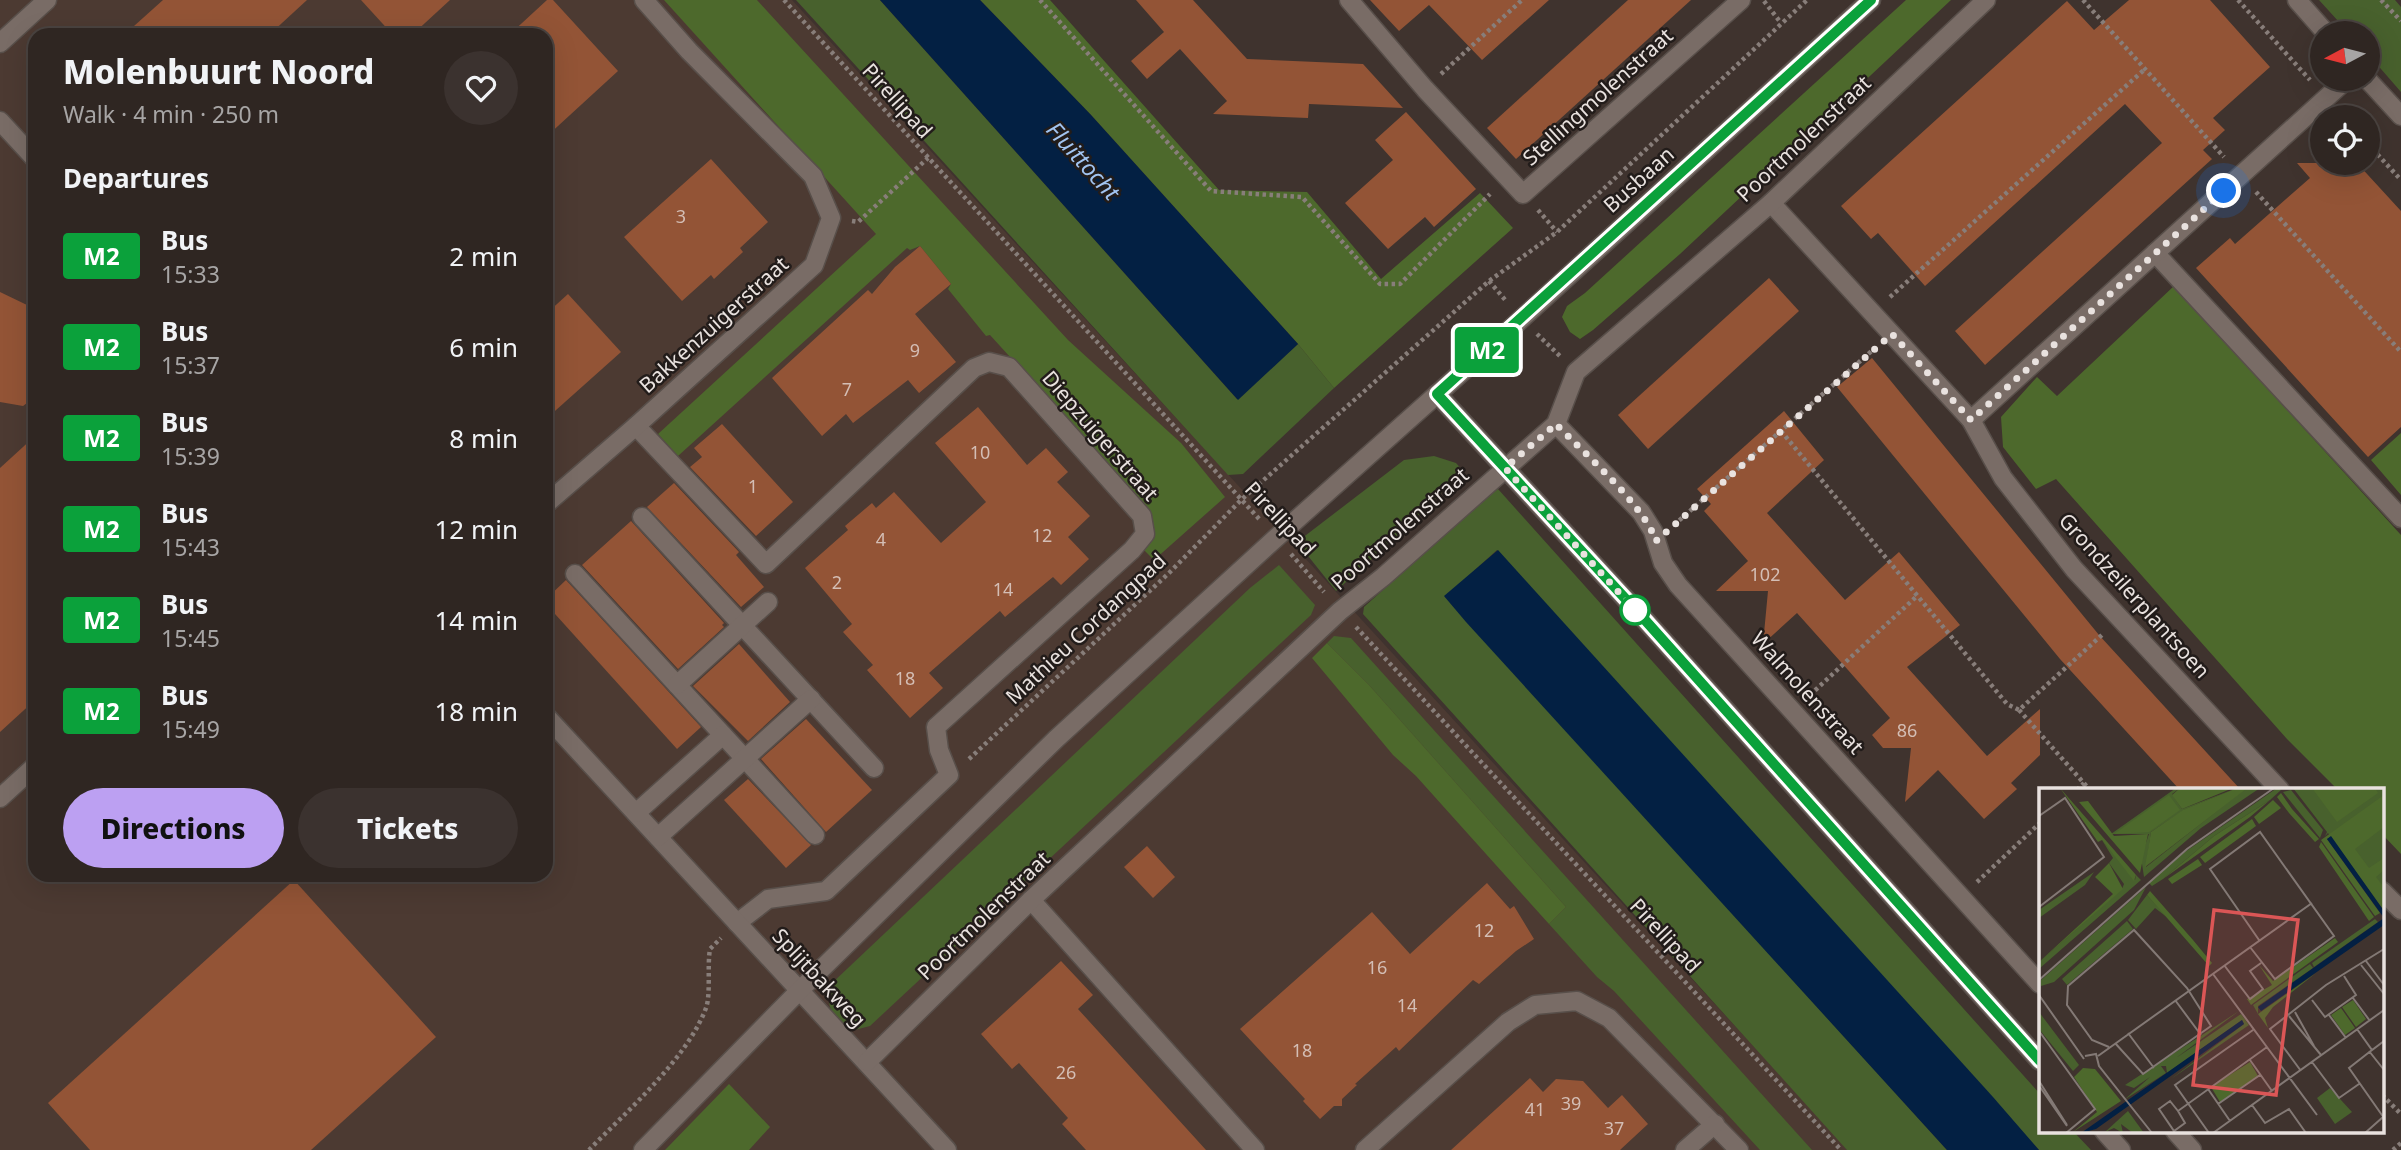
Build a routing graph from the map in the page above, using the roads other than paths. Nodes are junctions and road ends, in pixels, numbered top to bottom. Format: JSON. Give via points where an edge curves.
{"nodes":[{"id":1,"x":47,"y":0,"type":"edge"},
{"id":2,"x":644,"y":0,"type":"edge"},
{"id":3,"x":1349,"y":0,"type":"edge"},
{"id":4,"x":1741,"y":0,"type":"edge"},
{"id":5,"x":1871,"y":0,"type":"edge"},
{"id":6,"x":1986,"y":0,"type":"edge"},
{"id":7,"x":2297,"y":0,"type":"edge"},
{"id":8,"x":2315,"y":21,"type":"edge"},
{"id":9,"x":0,"y":43,"type":"edge"},
{"id":10,"x":2334,"y":91,"type":"edge"},
{"id":11,"x":2378,"y":91,"type":"edge"},
{"id":12,"x":2401,"y":117,"type":"edge"},
{"id":13,"x":0,"y":121,"type":"edge"},
{"id":14,"x":28,"y":151,"type":"edge"},
{"id":15,"x":1771,"y":202,"type":"junction"},
{"id":16,"x":2155,"y":253,"type":"junction"},
{"id":17,"x":1437,"y":394,"type":"junction"},
{"id":18,"x":1971,"y":420,"type":"junction"},
{"id":19,"x":1556,"y":424,"type":"junction"},
{"id":20,"x":636,"y":426,"type":"junction"},
{"id":21,"x":1505,"y":468,"type":"junction"},
{"id":22,"x":553,"y":498,"type":"edge"},
{"id":23,"x":642,"y":517,"type":"dead end"},
{"id":24,"x":2401,"y":518,"type":"edge"},
{"id":25,"x":575,"y":574,"type":"dead end"},
{"id":26,"x":768,"y":602,"type":"dead end"},
{"id":27,"x":743,"y":625,"type":"junction"},
{"id":28,"x":677,"y":685,"type":"junction"},
{"id":29,"x":811,"y":699,"type":"junction"},
{"id":30,"x":553,"y":724,"type":"edge"},
{"id":31,"x":723,"y":735,"type":"junction"},
{"id":32,"x":745,"y":758,"type":"junction"},
{"id":33,"x":874,"y":768,"type":"dead end"},
{"id":34,"x":28,"y":772,"type":"edge"},
{"id":35,"x":2279,"y":788,"type":"edge"},
{"id":36,"x":0,"y":798,"type":"edge"},
{"id":37,"x":636,"y":813,"type":"junction"},
{"id":38,"x":815,"y":835,"type":"dead end"},
{"id":39,"x":657,"y":837,"type":"junction"},
{"id":40,"x":2384,"y":893,"type":"edge"},
{"id":41,"x":1031,"y":900,"type":"junction"},
{"id":42,"x":2401,"y":910,"type":"edge"},
{"id":43,"x":737,"y":923,"type":"junction"},
{"id":44,"x":2039,"y":983,"type":"edge"},
{"id":45,"x":799,"y":991,"type":"junction"},
{"id":46,"x":2039,"y":1059,"type":"edge"},
{"id":47,"x":867,"y":1062,"type":"junction"},
{"id":48,"x":1714,"y":1124,"type":"junction"},
{"id":49,"x":2105,"y":1132,"type":"edge"},
{"id":50,"x":2176,"y":1132,"type":"edge"},
{"id":51,"x":643,"y":1150,"type":"edge"},
{"id":52,"x":947,"y":1150,"type":"edge"},
{"id":53,"x":1255,"y":1150,"type":"edge"},
{"id":54,"x":1365,"y":1150,"type":"edge"},
{"id":55,"x":1685,"y":1150,"type":"edge"},
{"id":56,"x":1739,"y":1150,"type":"edge"},
{"id":57,"x":2121,"y":1150,"type":"edge"},
{"id":58,"x":2192,"y":1150,"type":"edge"}],
"edges":[{"from":1,"to":9,"type":"street"},
{"from":2,"to":20,"type":"street","name":"Bakkenzuigerstraat","via":[[813,176],[831,219],[814,265]]},
{"from":3,"to":4,"type":"street","name":"Stellingmolenstraat","via":[[1524,194]]},
{"from":5,"to":17,"type":"street","name":"Busbaan"},
{"from":6,"to":15,"type":"street","name":"Poortmolenstraat"},
{"from":7,"to":8,"type":"street"},
{"from":10,"to":16,"type":"street"},
{"from":11,"to":12,"type":"street"},
{"from":13,"to":14,"type":"street"},
{"from":15,"to":18,"type":"street","name":"Grondzeilerplantsoen"},
{"from":15,"to":19,"type":"street","name":"Poortmolenstraat","via":[[1576,372]]},
{"from":16,"to":18,"type":"street"},
{"from":16,"to":24,"type":"street"},
{"from":17,"to":21,"type":"street"},
{"from":17,"to":45,"type":"street","name":"Busbaan","via":[[1056,739]]},
{"from":18,"to":35,"type":"street","name":"Grondzeilerplantsoen","via":[[2003,478],[2074,569]]},
{"from":19,"to":21,"type":"street","name":"Poortmolenstraat"},
{"from":19,"to":44,"type":"street","name":"Walmolenstraat","via":[[1641,512],[1678,585]]},
{"from":20,"to":22,"type":"street","name":"Bakkenzuigerstraat"},
{"from":20,"to":43,"type":"street","name":"Diepzuigerstraat","via":[[766,564],[974,368],[989,362],[1009,367],[1142,516],[1145,534],[1132,550],[936,727],[949,775],[826,891],[768,900]]},
{"from":21,"to":41,"type":"street","name":"Poortmolenstraat","via":[[1340,611]]},
{"from":21,"to":46,"type":"street"},
{"from":23,"to":27,"type":"street"},
{"from":25,"to":28,"type":"street"},
{"from":26,"to":27,"type":"street"},
{"from":27,"to":28,"type":"street"},
{"from":27,"to":29,"type":"street"},
{"from":28,"to":31,"type":"street"},
{"from":29,"to":32,"type":"street"},
{"from":29,"to":33,"type":"street"},
{"from":30,"to":37,"type":"street","name":"Splijtbakweg"},
{"from":31,"to":32,"type":"street"},
{"from":31,"to":37,"type":"street"},
{"from":32,"to":38,"type":"street"},
{"from":32,"to":39,"type":"street"},
{"from":34,"to":36,"type":"street"},
{"from":37,"to":39,"type":"street","name":"Splijtbakweg"},
{"from":39,"to":43,"type":"street","name":"Splijtbakweg"},
{"from":40,"to":42,"type":"street"},
{"from":41,"to":47,"type":"street","name":"Poortmolenstraat"},
{"from":41,"to":53,"type":"street"},
{"from":43,"to":45,"type":"street","name":"Splijtbakweg"},
{"from":45,"to":47,"type":"street","name":"Splijtbakweg"},
{"from":45,"to":51,"type":"street","name":"Busbaan"},
{"from":47,"to":52,"type":"street","name":"Splijtbakweg"},
{"from":48,"to":54,"type":"street","via":[[1609,1018],[1577,1001],[1535,1005],[1508,1022]]},
{"from":48,"to":55,"type":"street"},
{"from":48,"to":56,"type":"street"},
{"from":49,"to":57,"type":"street"},
{"from":50,"to":58,"type":"street"}]}
